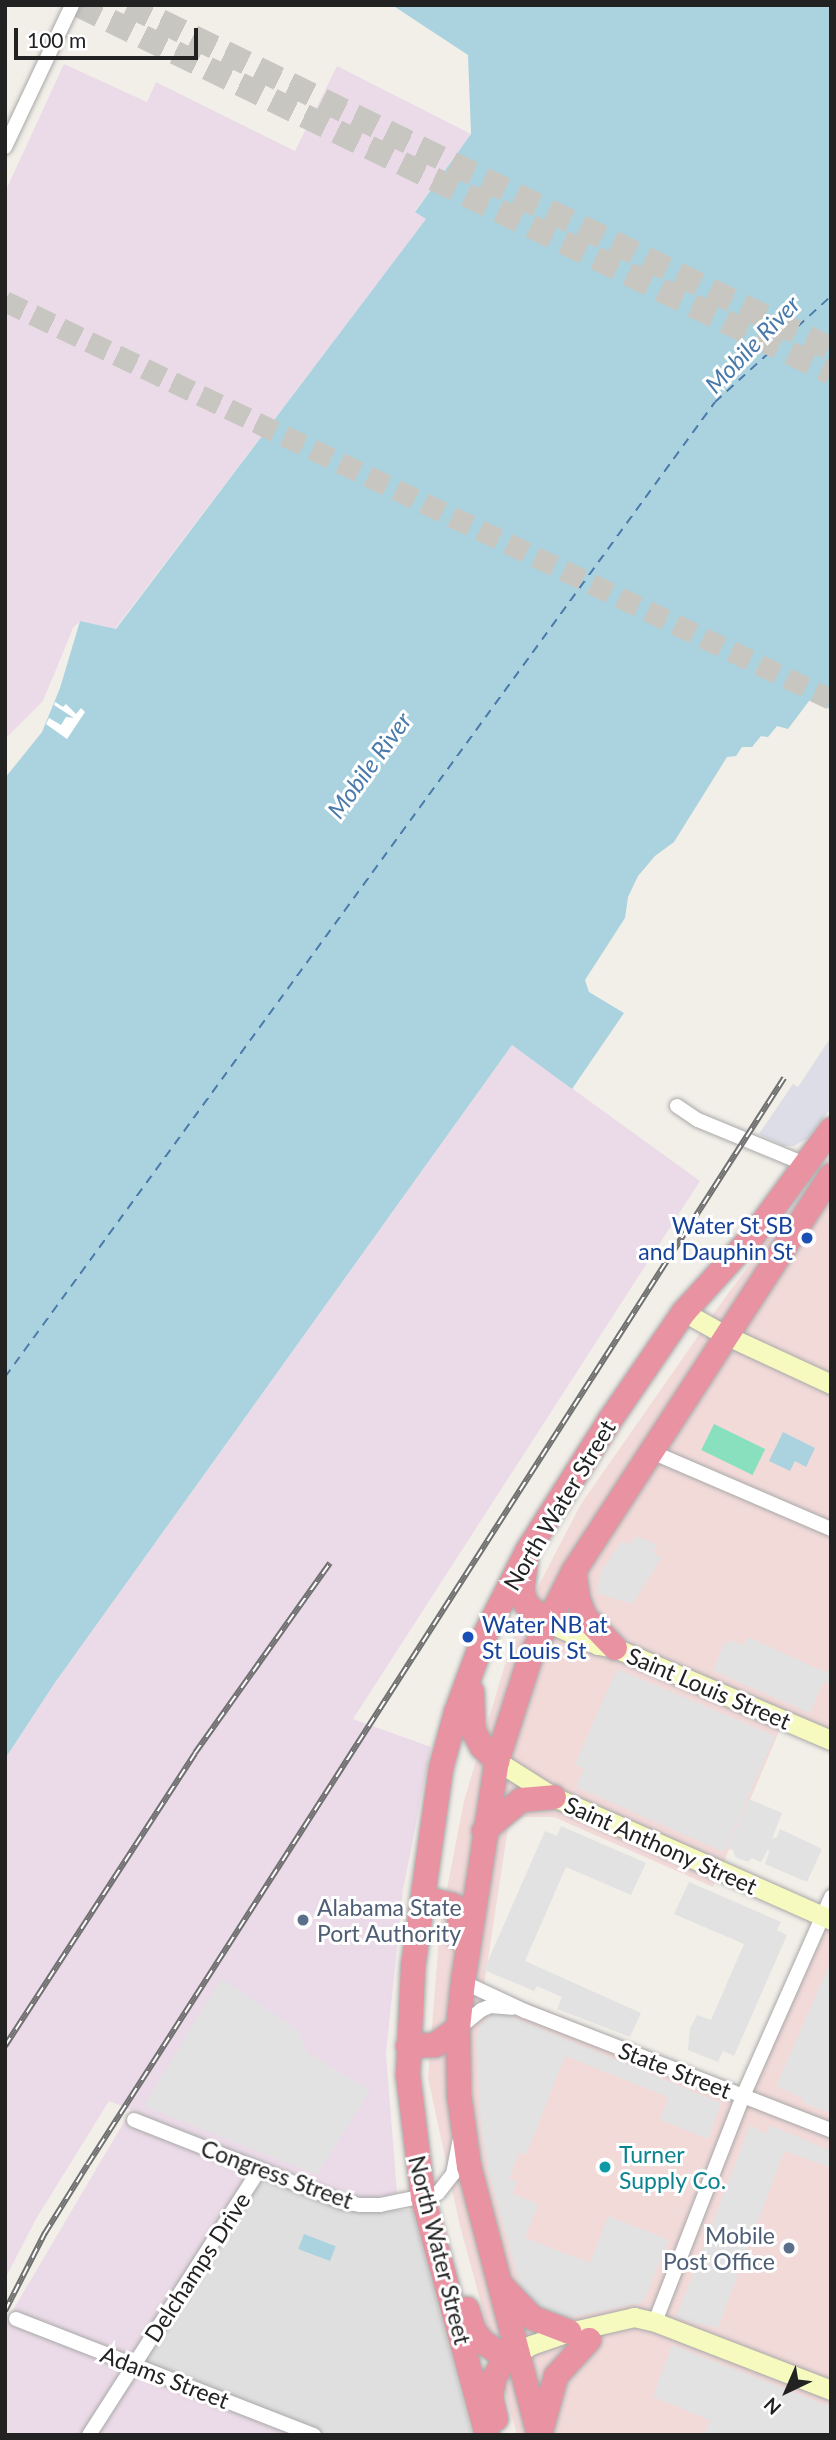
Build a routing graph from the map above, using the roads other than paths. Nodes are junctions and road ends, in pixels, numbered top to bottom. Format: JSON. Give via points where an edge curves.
{"nodes":[{"id":1,"x":72,"y":5,"type":"edge"},
{"id":2,"x":5,"y":147,"type":"edge"},
{"id":3,"x":677,"y":1105,"type":"dead end"},
{"id":4,"x":831,"y":1130,"type":"edge"},
{"id":5,"x":807,"y":1165,"type":"junction"},
{"id":6,"x":831,"y":1176,"type":"edge"},
{"id":7,"x":684,"y":1312,"type":"junction"},
{"id":8,"x":725,"y":1335,"type":"junction"},
{"id":9,"x":831,"y":1384,"type":"edge"},
{"id":10,"x":652,"y":1452,"type":"junction"},
{"id":11,"x":831,"y":1529,"type":"edge"},
{"id":12,"x":528,"y":1550,"type":"junction"},
{"id":13,"x":574,"y":1570,"type":"junction"},
{"id":14,"x":547,"y":1622,"type":"junction"},
{"id":15,"x":479,"y":1648,"type":"junction"},
{"id":16,"x":615,"y":1648,"type":"junction"},
{"id":17,"x":831,"y":1740,"type":"edge"},
{"id":18,"x":497,"y":1761,"type":"junction"},
{"id":19,"x":554,"y":1797,"type":"junction"},
{"id":20,"x":484,"y":1830,"type":"junction"},
{"id":21,"x":831,"y":1897,"type":"edge"},
{"id":22,"x":423,"y":1898,"type":"junction"},
{"id":23,"x":826,"y":1919,"type":"edge"},
{"id":24,"x":463,"y":1982,"type":"junction"},
{"id":25,"x":520,"y":2009,"type":"junction"},
{"id":26,"x":458,"y":2028,"type":"junction"},
{"id":27,"x":408,"y":2046,"type":"junction"},
{"id":28,"x":743,"y":2096,"type":"junction"},
{"id":29,"x":134,"y":2120,"type":"dead end"},
{"id":30,"x":462,"y":2127,"type":"junction"},
{"id":31,"x":831,"y":2130,"type":"edge"},
{"id":32,"x":260,"y":2169,"type":"junction"},
{"id":33,"x":423,"y":2197,"type":"junction"},
{"id":34,"x":429,"y":2221,"type":"junction"},
{"id":35,"x":499,"y":2283,"type":"junction"},
{"id":36,"x":16,"y":2319,"type":"dead end"},
{"id":37,"x":655,"y":2322,"type":"junction"},
{"id":38,"x":579,"y":2336,"type":"junction"},
{"id":39,"x":517,"y":2354,"type":"junction"},
{"id":40,"x":134,"y":2365,"type":"junction"},
{"id":41,"x":831,"y":2390,"type":"edge"},
{"id":42,"x":89,"y":2435,"type":"edge"},
{"id":43,"x":314,"y":2435,"type":"edge"},
{"id":44,"x":487,"y":2435,"type":"edge"},
{"id":45,"x":500,"y":2435,"type":"edge"},
{"id":46,"x":540,"y":2435,"type":"edge"}],
"edges":[{"from":1,"to":2,"type":"street"},
{"from":3,"to":5,"type":"street","via":[[698,1121]]},
{"from":4,"to":5,"type":"highway","name":"North Water Street"},
{"from":5,"to":6,"type":"street"},
{"from":5,"to":7,"type":"highway","name":"North Water Street","via":[[753,1236]]},
{"from":6,"to":8,"type":"highway","name":"North Water Street"},
{"from":7,"to":8,"type":"street"},
{"from":7,"to":12,"type":"highway","name":"North Water Street"},
{"from":8,"to":9,"type":"street"},
{"from":8,"to":10,"type":"highway","name":"North Water Street"},
{"from":10,"to":11,"type":"street"},
{"from":10,"to":13,"type":"highway","name":"North Water Street"},
{"from":12,"to":14,"type":"highway","via":[[522,1591],[526,1604]]},
{"from":12,"to":15,"type":"highway","name":"North Water Street"},
{"from":13,"to":14,"type":"highway","name":"North Water Street"},
{"from":13,"to":16,"type":"highway","via":[[585,1617]]},
{"from":14,"to":15,"type":"highway","via":[[511,1616]]},
{"from":14,"to":16,"type":"street","name":"Saint Louis Street"},
{"from":14,"to":18,"type":"highway","name":"North Water Street","via":[[515,1696]]},
{"from":15,"to":18,"type":"highway","via":[[471,1707],[473,1730],[482,1748]]},
{"from":15,"to":22,"type":"highway","name":"North Water Street","via":[[441,1768]]},
{"from":16,"to":17,"type":"street","name":"Saint Louis Street"},
{"from":18,"to":19,"type":"street","name":"Saint Anthony Street"},
{"from":18,"to":20,"type":"highway","name":"North Water Street"},
{"from":19,"to":20,"type":"highway","via":[[520,1800]]},
{"from":19,"to":23,"type":"street","name":"Saint Anthony Street"},
{"from":20,"to":24,"type":"highway","name":"North Water Street"},
{"from":21,"to":23,"type":"street"},
{"from":22,"to":24,"type":"highway","via":[[452,1905],[461,1913],[456,1958]]},
{"from":22,"to":27,"type":"highway","name":"North Water Street"},
{"from":23,"to":28,"type":"street"},
{"from":24,"to":25,"type":"street","name":"State Street"},
{"from":24,"to":26,"type":"highway","name":"North Water Street"},
{"from":25,"to":26,"type":"street","name":"State Street","via":[[491,2006]]},
{"from":25,"to":28,"type":"street","name":"State Street"},
{"from":26,"to":27,"type":"highway","via":[[435,2045]]},
{"from":26,"to":30,"type":"highway","name":"North Water Street"},
{"from":27,"to":33,"type":"highway","name":"North Water Street","via":[[413,2136]]},
{"from":28,"to":31,"type":"street","name":"State Street"},
{"from":28,"to":37,"type":"street"},
{"from":29,"to":32,"type":"street","name":"Congress Street"},
{"from":30,"to":33,"type":"street","via":[[450,2179],[438,2193]]},
{"from":30,"to":35,"type":"highway","name":"North Water Street"},
{"from":32,"to":33,"type":"street","name":"Congress Street","via":[[360,2206]]},
{"from":32,"to":40,"type":"street","name":"Delchamps Drive"},
{"from":33,"to":34,"type":"highway","name":"North Water Street"},
{"from":34,"to":39,"type":"highway","via":[[454,2264],[476,2335],[495,2351]]},
{"from":34,"to":44,"type":"highway","name":"North Water Street"},
{"from":35,"to":38,"type":"highway","via":[[533,2318]]},
{"from":35,"to":39,"type":"highway","name":"North Water Street"},
{"from":36,"to":40,"type":"street","name":"Adams Street"},
{"from":37,"to":38,"type":"street"},
{"from":37,"to":41,"type":"street"},
{"from":38,"to":39,"type":"street","via":[[531,2345]]},
{"from":38,"to":46,"type":"highway","via":[[556,2376]]},
{"from":39,"to":45,"type":"highway","via":[[501,2364],[492,2383]]},
{"from":39,"to":46,"type":"highway","name":"North Water Street"},
{"from":40,"to":42,"type":"street","name":"Delchamps Drive"},
{"from":40,"to":43,"type":"street","name":"Adams Street"}]}
